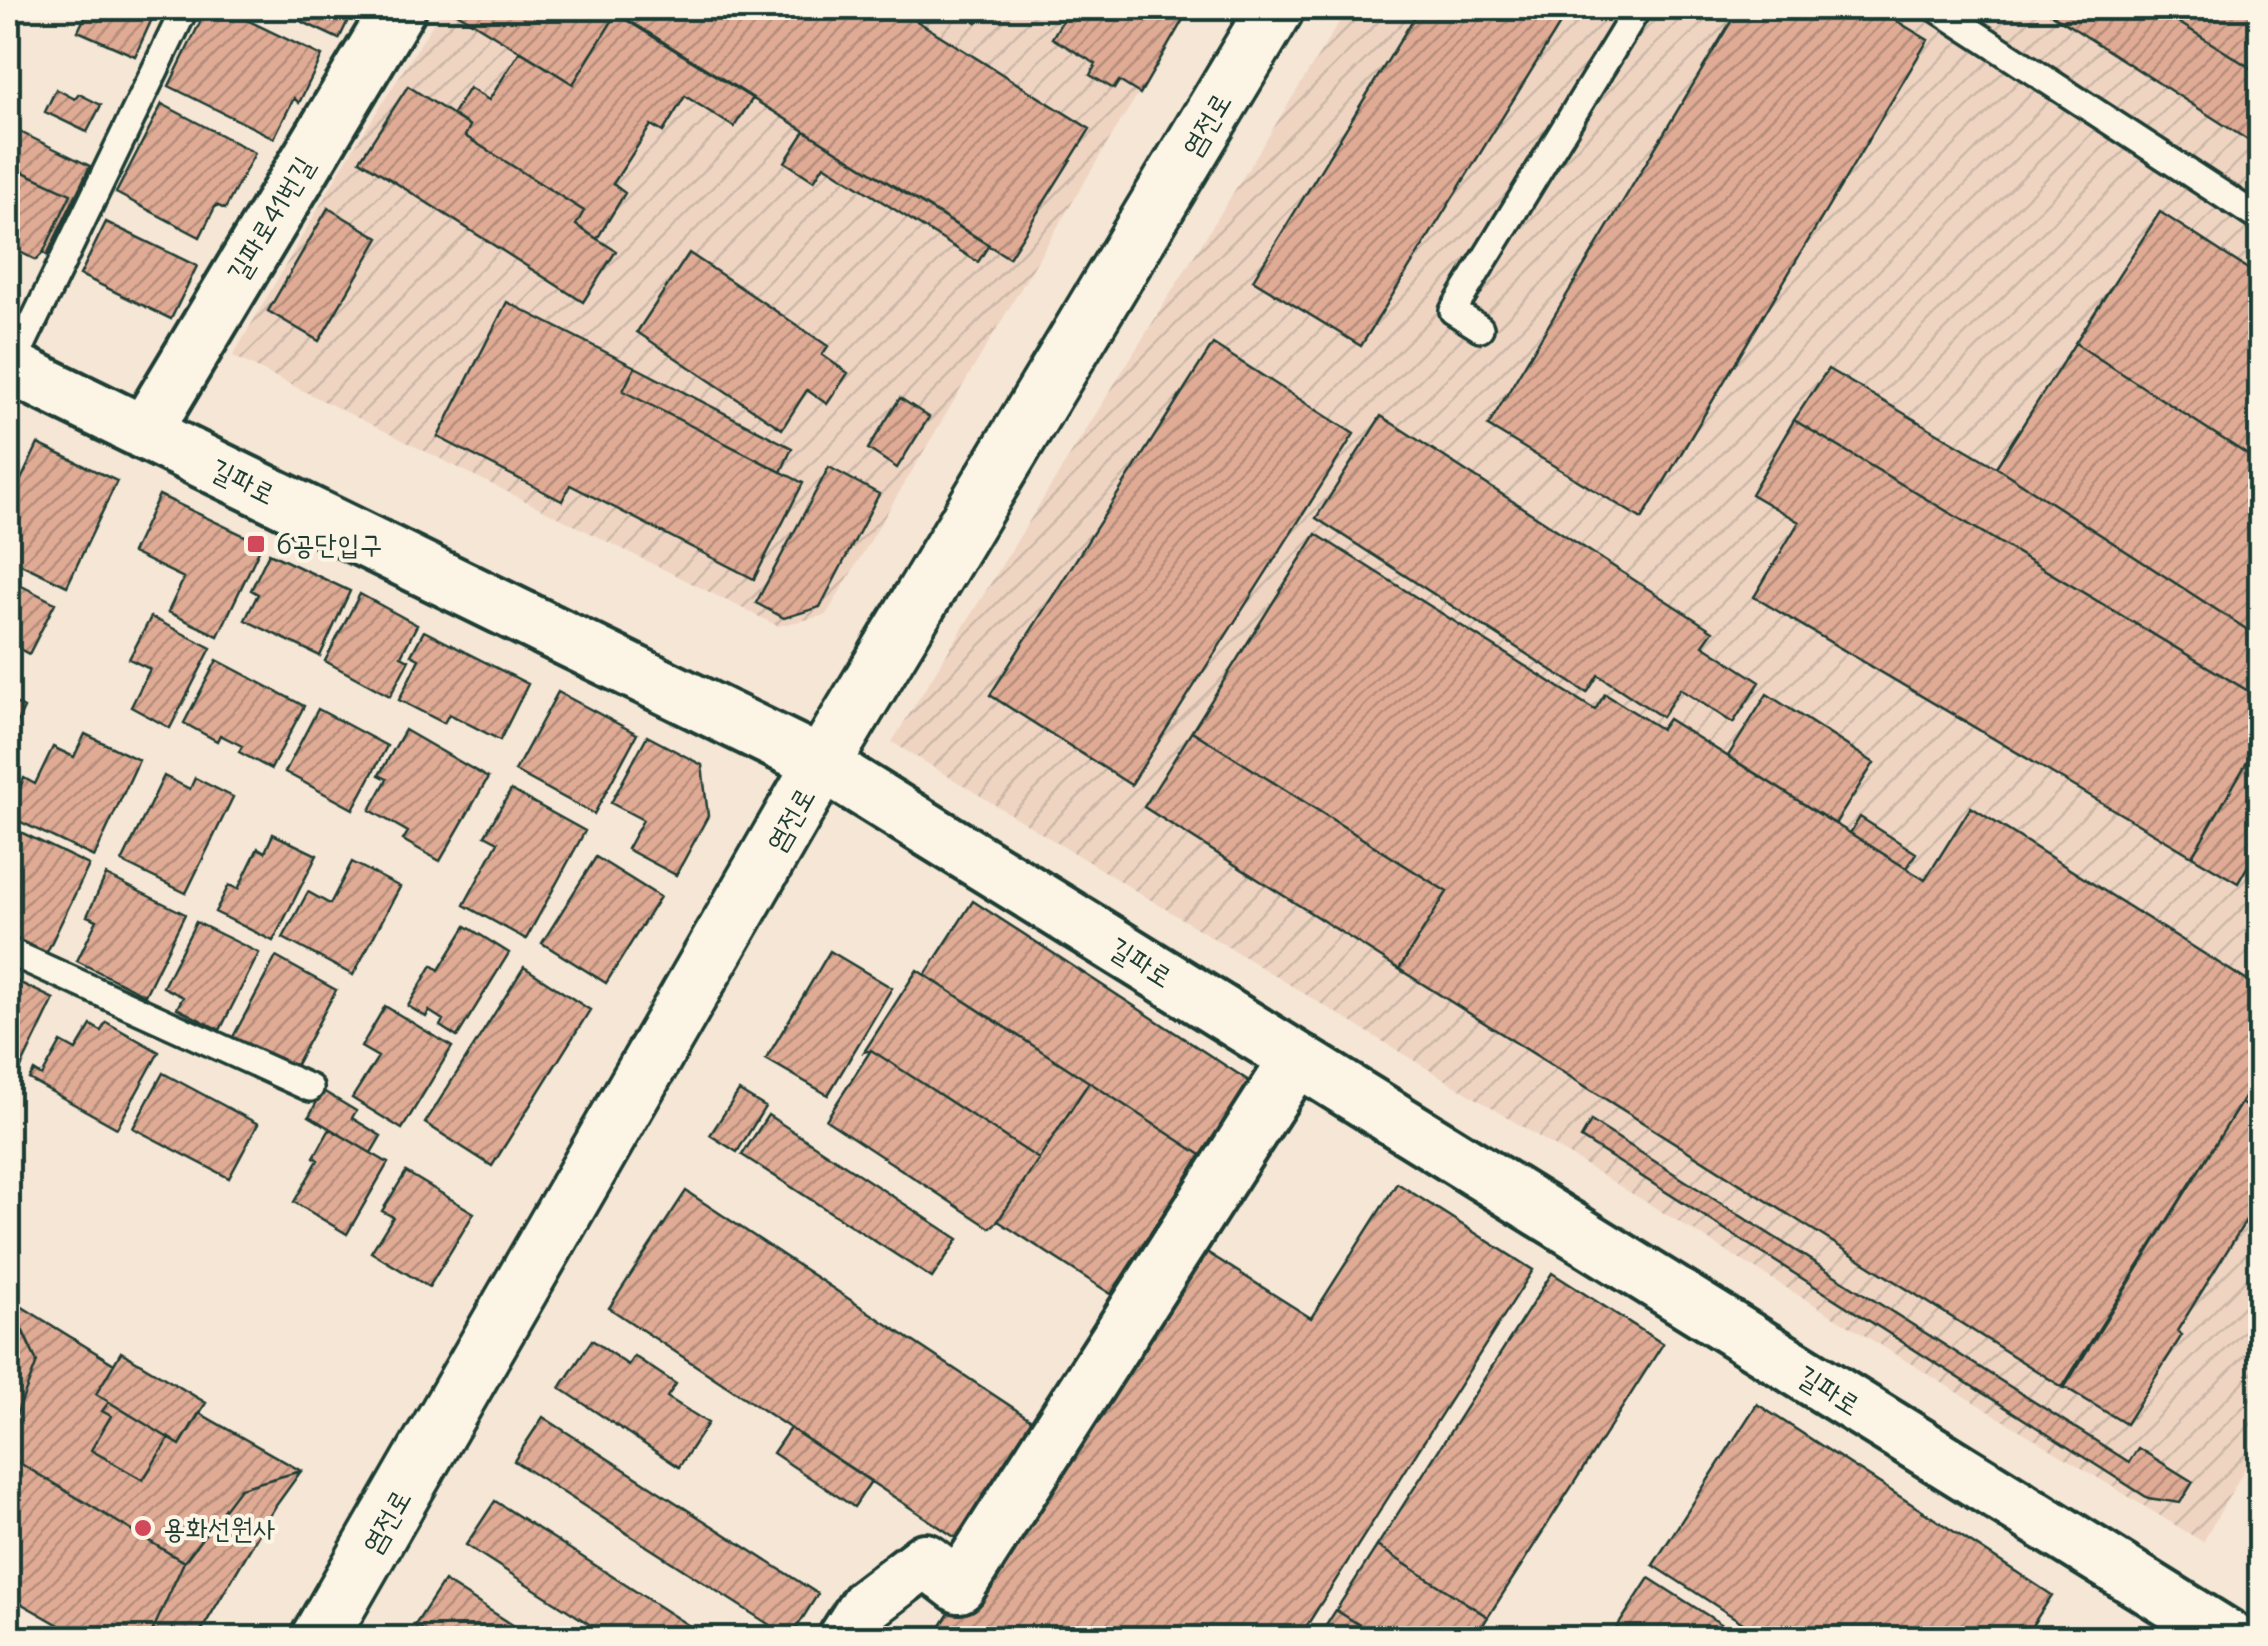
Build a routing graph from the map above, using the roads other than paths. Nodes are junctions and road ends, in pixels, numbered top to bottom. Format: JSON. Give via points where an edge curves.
{"nodes":[{"id":1,"x":185,"y":8,"type":"edge"},
{"id":2,"x":399,"y":8,"type":"edge"},
{"id":3,"x":1276,"y":8,"type":"edge"},
{"id":4,"x":1638,"y":8,"type":"edge"},
{"id":5,"x":1936,"y":8,"type":"edge"},
{"id":6,"x":2260,"y":218,"type":"edge"},
{"id":7,"x":1480,"y":328,"type":"dead end"},
{"id":8,"x":10,"y":367,"type":"edge"},
{"id":9,"x":144,"y":433,"type":"junction"},
{"id":10,"x":822,"y":764,"type":"junction"},
{"id":11,"x":8,"y":951,"type":"edge"},
{"id":12,"x":1297,"y":1059,"type":"junction"},
{"id":13,"x":310,"y":1088,"type":"dead end"},
{"id":14,"x":318,"y":1638,"type":"edge"},
{"id":15,"x":845,"y":1638,"type":"edge"},
{"id":16,"x":2230,"y":1638,"type":"edge"}],
"edges":[{"from":1,"to":8,"type":"lane"},
{"from":2,"to":9,"type":"street","name":"길파로41번길"},
{"from":3,"to":10,"type":"street","name":"염전로"},
{"from":4,"to":7,"type":"lane","via":[[1453,312]]},
{"from":5,"to":6,"type":"lane"},
{"from":8,"to":9,"type":"street","name":"길파로"},
{"from":9,"to":10,"type":"street","name":"길파로"},
{"from":10,"to":12,"type":"street","name":"길파로"},
{"from":10,"to":14,"type":"street","name":"염전로"},
{"from":11,"to":13,"type":"lane"},
{"from":12,"to":15,"type":"street","via":[[959,1586],[925,1560],[866,1605]]},
{"from":12,"to":16,"type":"street","name":"길파로"}]}
